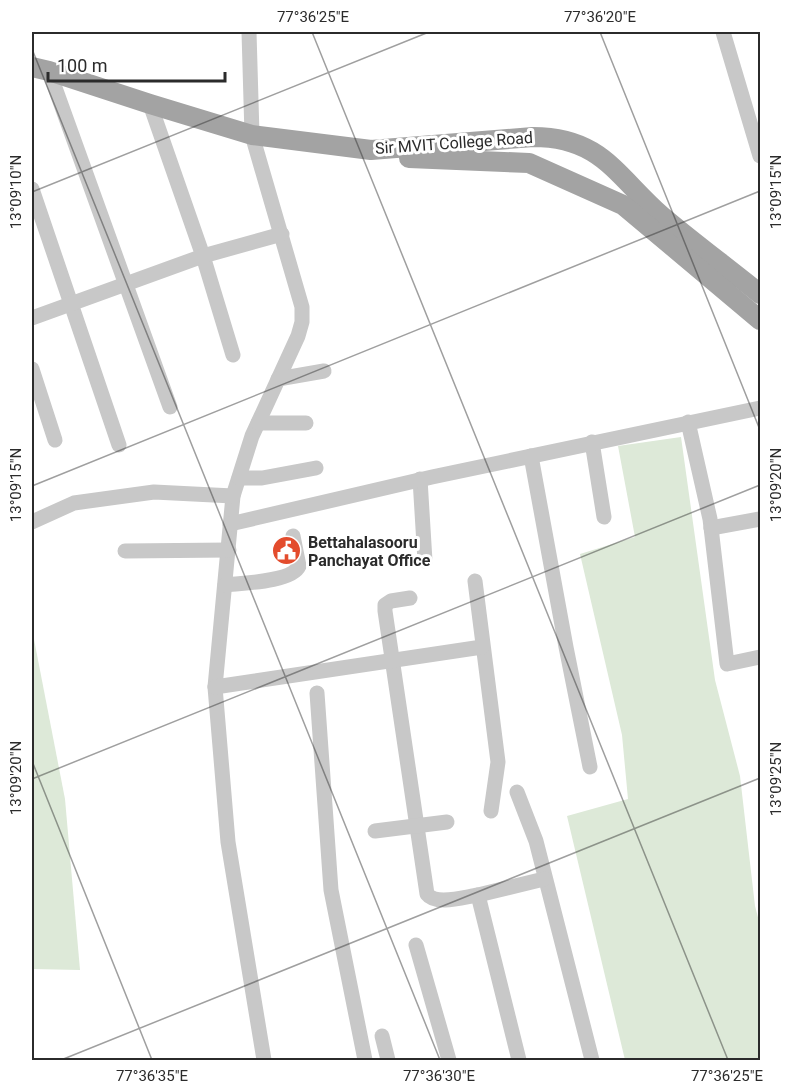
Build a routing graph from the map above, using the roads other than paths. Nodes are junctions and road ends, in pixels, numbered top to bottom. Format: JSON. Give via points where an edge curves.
{"nodes":[{"id":1,"x":249,"y":32,"type":"edge"},
{"id":2,"x":723,"y":32,"type":"edge"},
{"id":3,"x":42,"y":74,"type":"edge"},
{"id":4,"x":152,"y":112,"type":"junction"},
{"id":5,"x":254,"y":141,"type":"junction"},
{"id":6,"x":760,"y":156,"type":"edge"},
{"id":7,"x":32,"y":189,"type":"edge"},
{"id":8,"x":282,"y":234,"type":"junction"},
{"id":9,"x":203,"y":256,"type":"junction"},
{"id":10,"x":126,"y":284,"type":"junction"},
{"id":11,"x":760,"y":294,"type":"edge"},
{"id":12,"x":71,"y":304,"type":"junction"},
{"id":13,"x":32,"y":318,"type":"edge"},
{"id":14,"x":760,"y":320,"type":"edge"},
{"id":15,"x":233,"y":355,"type":"dead end"},
{"id":16,"x":32,"y":369,"type":"edge"},
{"id":17,"x":324,"y":371,"type":"dead end"},
{"id":18,"x":278,"y":379,"type":"junction"},
{"id":19,"x":170,"y":407,"type":"dead end"},
{"id":20,"x":760,"y":408,"type":"edge"},
{"id":21,"x":688,"y":422,"type":"junction"},
{"id":22,"x":258,"y":423,"type":"junction"},
{"id":23,"x":306,"y":423,"type":"dead end"},
{"id":24,"x":55,"y":440,"type":"dead end"},
{"id":25,"x":592,"y":442,"type":"junction"},
{"id":26,"x":119,"y":445,"type":"dead end"},
{"id":27,"x":531,"y":456,"type":"junction"},
{"id":28,"x":316,"y":468,"type":"dead end"},
{"id":29,"x":239,"y":477,"type":"junction"},
{"id":30,"x":420,"y":479,"type":"junction"},
{"id":31,"x":233,"y":496,"type":"junction"},
{"id":32,"x":604,"y":517,"type":"dead end"},
{"id":33,"x":760,"y":519,"type":"edge"},
{"id":34,"x":32,"y":522,"type":"edge"},
{"id":35,"x":230,"y":524,"type":"junction"},
{"id":36,"x":711,"y":528,"type":"junction"},
{"id":37,"x":293,"y":536,"type":"dead end"},
{"id":38,"x":229,"y":550,"type":"junction"},
{"id":39,"x":125,"y":551,"type":"dead end"},
{"id":40,"x":425,"y":561,"type":"dead end"},
{"id":41,"x":475,"y":581,"type":"dead end"},
{"id":42,"x":225,"y":585,"type":"junction"},
{"id":43,"x":410,"y":598,"type":"dead end"},
{"id":44,"x":482,"y":647,"type":"junction"},
{"id":45,"x":760,"y":657,"type":"edge"},
{"id":46,"x":392,"y":660,"type":"junction"},
{"id":47,"x":215,"y":687,"type":"junction"},
{"id":48,"x":317,"y":693,"type":"dead end"},
{"id":49,"x":590,"y":767,"type":"dead end"},
{"id":50,"x":517,"y":792,"type":"dead end"},
{"id":51,"x":491,"y":812,"type":"dead end"},
{"id":52,"x":447,"y":822,"type":"dead end"},
{"id":53,"x":416,"y":826,"type":"junction"},
{"id":54,"x":375,"y":831,"type":"dead end"},
{"id":55,"x":544,"y":879,"type":"junction"},
{"id":56,"x":477,"y":895,"type":"junction"},
{"id":57,"x":416,"y":945,"type":"dead end"},
{"id":58,"x":382,"y":1036,"type":"dead end"},
{"id":59,"x":264,"y":1060,"type":"edge"},
{"id":60,"x":365,"y":1060,"type":"edge"},
{"id":61,"x":388,"y":1060,"type":"edge"},
{"id":62,"x":449,"y":1060,"type":"edge"},
{"id":63,"x":519,"y":1060,"type":"edge"},
{"id":64,"x":591,"y":1060,"type":"edge"}],
"edges":[{"from":1,"to":5,"type":"street"},
{"from":2,"to":6,"type":"street"},
{"from":3,"to":4,"type":"main road","name":"Sir MVIT College Road"},
{"from":3,"to":10,"type":"street"},
{"from":4,"to":5,"type":"main road","name":"Sir MVIT College Road"},
{"from":4,"to":9,"type":"street"},
{"from":5,"to":8,"type":"street"},
{"from":5,"to":11,"type":"main road","name":"Sir MVIT College Road","via":[[371,150],[533,137],[572,142],[604,158],[661,215]]},
{"from":5,"to":14,"type":"main road","name":"Sir MVIT College Road","via":[[327,155],[529,163],[623,205]]},
{"from":7,"to":12,"type":"street"},
{"from":8,"to":9,"type":"street"},
{"from":8,"to":18,"type":"street","via":[[302,307],[302,322]]},
{"from":9,"to":10,"type":"street"},
{"from":9,"to":15,"type":"street"},
{"from":10,"to":12,"type":"street"},
{"from":10,"to":19,"type":"street"},
{"from":12,"to":13,"type":"street"},
{"from":12,"to":26,"type":"street"},
{"from":16,"to":24,"type":"street"},
{"from":17,"to":18,"type":"street"},
{"from":18,"to":22,"type":"street"},
{"from":20,"to":21,"type":"street"},
{"from":21,"to":25,"type":"street"},
{"from":21,"to":36,"type":"street"},
{"from":22,"to":23,"type":"street"},
{"from":22,"to":29,"type":"street"},
{"from":25,"to":27,"type":"street"},
{"from":25,"to":32,"type":"street"},
{"from":27,"to":30,"type":"street"},
{"from":27,"to":49,"type":"street"},
{"from":28,"to":29,"type":"street","via":[[262,478]]},
{"from":29,"to":31,"type":"street"},
{"from":30,"to":35,"type":"street"},
{"from":30,"to":40,"type":"street"},
{"from":31,"to":34,"type":"street","via":[[154,492],[74,503]]},
{"from":31,"to":35,"type":"street"},
{"from":33,"to":36,"type":"street"},
{"from":35,"to":38,"type":"street"},
{"from":36,"to":45,"type":"street","via":[[727,664]]},
{"from":37,"to":42,"type":"street","via":[[299,566],[293,573]]},
{"from":38,"to":39,"type":"street"},
{"from":38,"to":42,"type":"street"},
{"from":41,"to":44,"type":"street"},
{"from":42,"to":47,"type":"street"},
{"from":43,"to":46,"type":"street","via":[[386,605]]},
{"from":44,"to":46,"type":"street"},
{"from":44,"to":51,"type":"street","via":[[498,762]]},
{"from":46,"to":47,"type":"street"},
{"from":46,"to":53,"type":"street"},
{"from":47,"to":59,"type":"street","via":[[228,842]]},
{"from":48,"to":60,"type":"street","via":[[331,890]]},
{"from":50,"to":55,"type":"street","via":[[536,842]]},
{"from":52,"to":53,"type":"street"},
{"from":53,"to":54,"type":"street"},
{"from":53,"to":56,"type":"street","via":[[430,899]]},
{"from":55,"to":56,"type":"street"},
{"from":55,"to":64,"type":"street"},
{"from":56,"to":63,"type":"street"},
{"from":57,"to":62,"type":"street"},
{"from":58,"to":61,"type":"street"}]}
